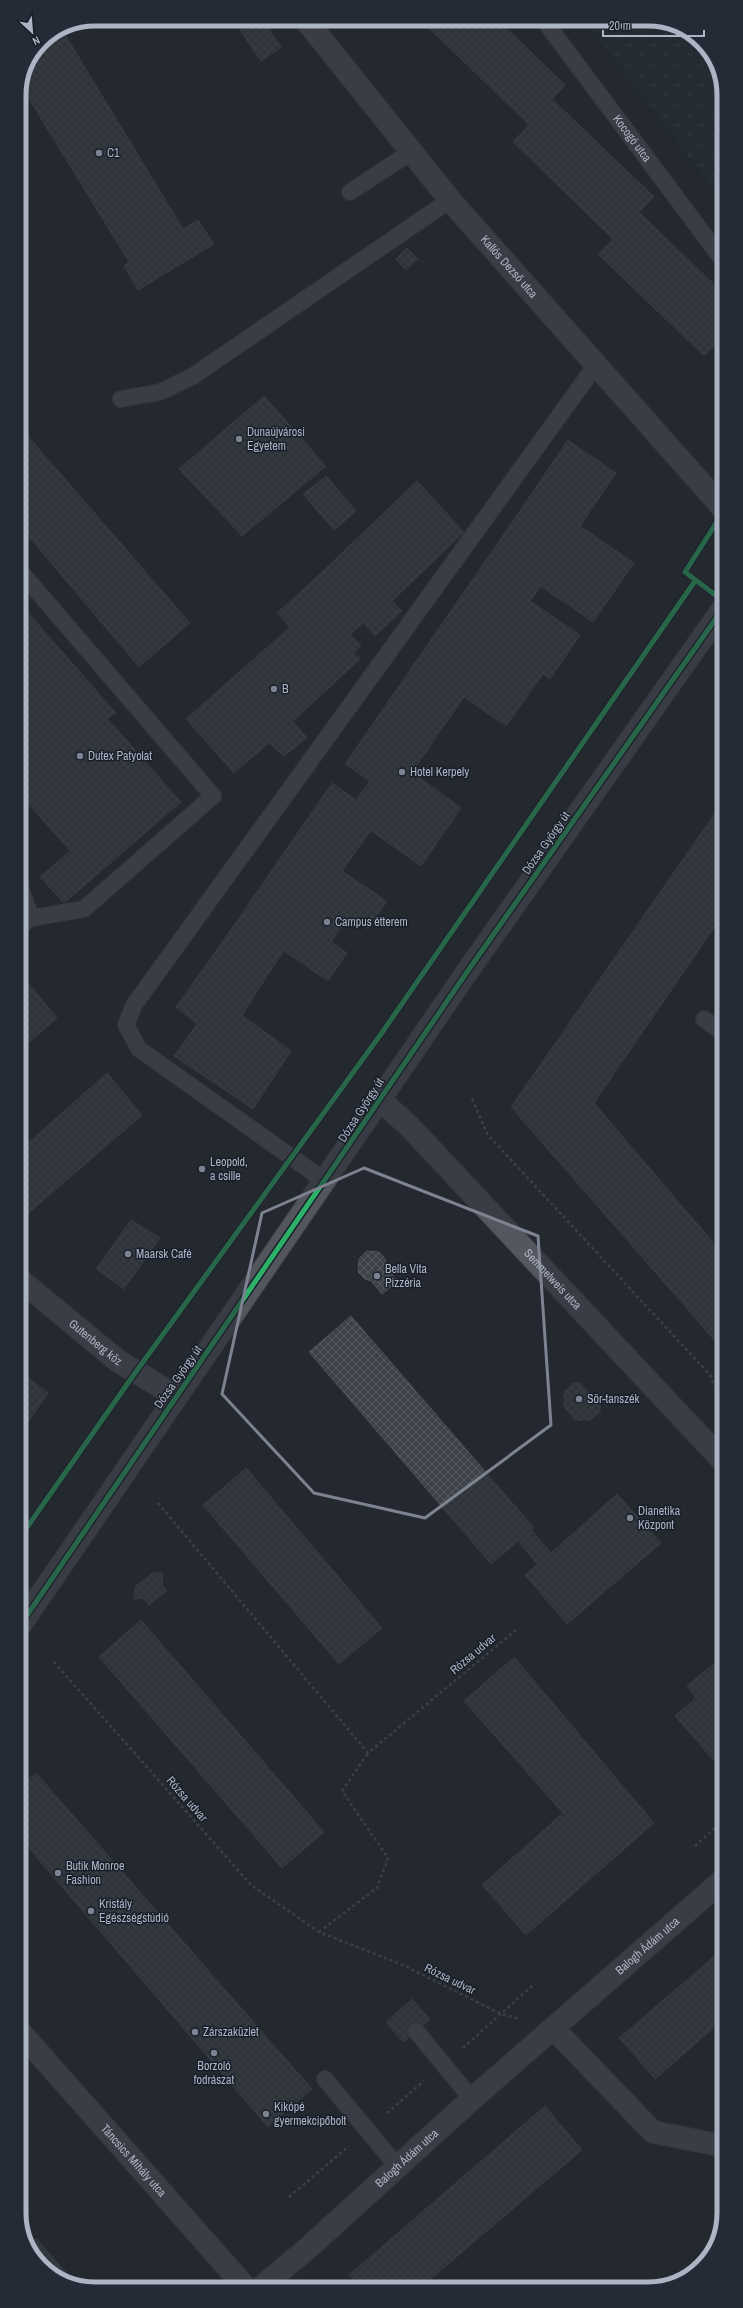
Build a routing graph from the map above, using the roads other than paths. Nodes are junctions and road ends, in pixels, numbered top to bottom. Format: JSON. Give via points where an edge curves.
{"nodes":[{"id":1,"x":311,"y":26,"type":"edge"},
{"id":2,"x":548,"y":26,"type":"edge"},
{"id":3,"x":411,"y":152,"type":"junction"},
{"id":4,"x":350,"y":192,"type":"dead end"},
{"id":5,"x":450,"y":200,"type":"junction"},
{"id":6,"x":717,"y":252,"type":"edge"},
{"id":7,"x":596,"y":365,"type":"junction"},
{"id":8,"x":121,"y":399,"type":"dead end"},
{"id":9,"x":717,"y":501,"type":"edge"},
{"id":10,"x":26,"y":578,"type":"edge"},
{"id":11,"x":717,"y":617,"type":"edge"},
{"id":12,"x":26,"y":922,"type":"edge"},
{"id":13,"x":704,"y":1019,"type":"dead end"},
{"id":14,"x":717,"y":1029,"type":"edge"},
{"id":15,"x":380,"y":1100,"type":"junction"},
{"id":16,"x":325,"y":1181,"type":"junction"},
{"id":17,"x":26,"y":1285,"type":"edge"},
{"id":18,"x":176,"y":1396,"type":"junction"},
{"id":19,"x":717,"y":1452,"type":"edge"},
{"id":20,"x":26,"y":1617,"type":"edge"},
{"id":21,"x":717,"y":1885,"type":"edge"},
{"id":22,"x":553,"y":2028,"type":"junction"},
{"id":23,"x":416,"y":2031,"type":"dead end"},
{"id":24,"x":26,"y":2039,"type":"edge"},
{"id":25,"x":324,"y":2080,"type":"dead end"},
{"id":26,"x":472,"y":2098,"type":"junction"},
{"id":27,"x":717,"y":2145,"type":"edge"},
{"id":28,"x":397,"y":2166,"type":"junction"},
{"id":29,"x":241,"y":2282,"type":"edge"},
{"id":30,"x":267,"y":2282,"type":"edge"}],
"edges":[{"from":1,"to":3,"type":"street","name":"Kallós Dezső utca"},
{"from":2,"to":6,"type":"lane","name":"Kocogó utca"},
{"from":3,"to":4,"type":"lane"},
{"from":3,"to":5,"type":"street","name":"Kallós Dezső utca"},
{"from":5,"to":7,"type":"street","name":"Kallós Dezső utca"},
{"from":5,"to":8,"type":"lane","via":[[193,376],[160,392]]},
{"from":7,"to":9,"type":"street","name":"Kallós Dezső utca"},
{"from":7,"to":16,"type":"lane","via":[[134,1005],[126,1025],[139,1049]]},
{"from":10,"to":12,"type":"lane","via":[[213,796],[84,909]]},
{"from":11,"to":15,"type":"street","name":"Dózsa György út"},
{"from":13,"to":14,"type":"lane"},
{"from":15,"to":16,"type":"street","name":"Dózsa György út"},
{"from":15,"to":19,"type":"street","name":"Semmelweis utca","via":[[410,1126]]},
{"from":16,"to":18,"type":"street","name":"Dózsa György út"},
{"from":17,"to":18,"type":"street","name":"Gutenberg köz","via":[[118,1361]]},
{"from":18,"to":20,"type":"street","name":"Dózsa György út"},
{"from":21,"to":22,"type":"street","name":"Balogh Ádám utca"},
{"from":22,"to":26,"type":"street","name":"Balogh Ádám utca"},
{"from":22,"to":27,"type":"street","via":[[653,2132]]},
{"from":23,"to":26,"type":"lane"},
{"from":24,"to":29,"type":"street","name":"Táncsics Mihály utca"},
{"from":25,"to":28,"type":"lane"},
{"from":26,"to":28,"type":"street","name":"Balogh Ádám utca"},
{"from":28,"to":30,"type":"street","name":"Balogh Ádám utca"}]}
